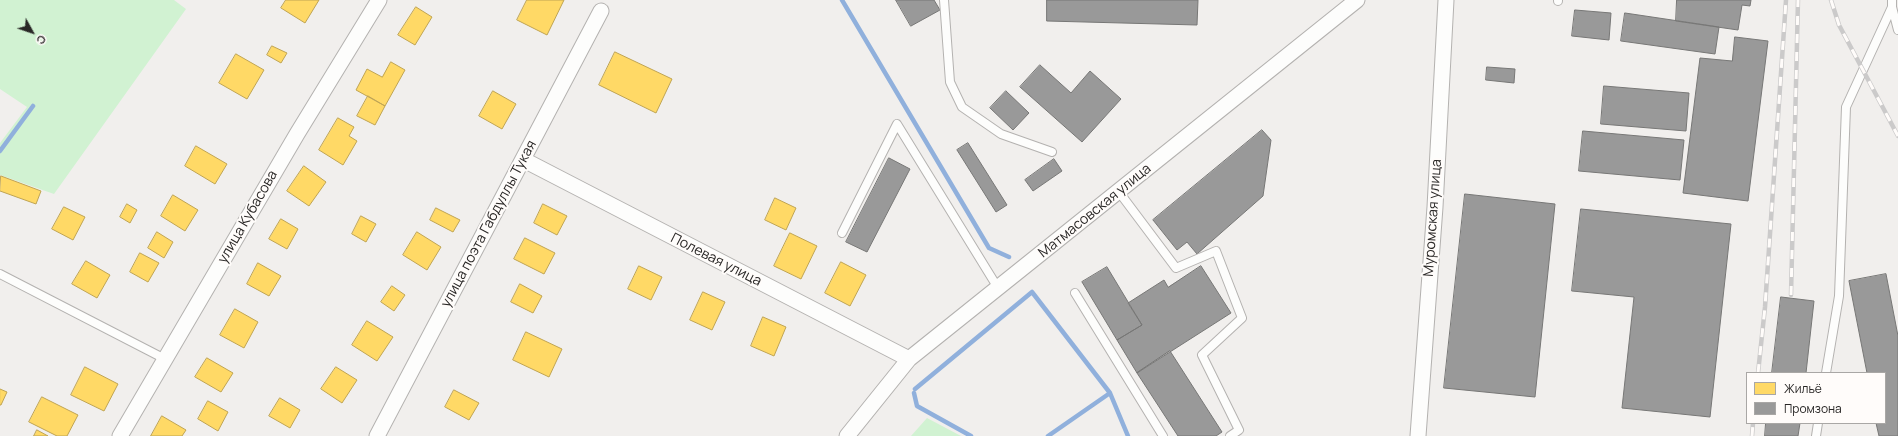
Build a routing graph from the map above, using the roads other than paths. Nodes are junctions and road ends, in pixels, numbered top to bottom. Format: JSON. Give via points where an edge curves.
{"nodes":[{"id":1,"x":379,"y":0,"type":"edge"},
{"id":2,"x":944,"y":0,"type":"edge"},
{"id":3,"x":1357,"y":0,"type":"edge"},
{"id":4,"x":1446,"y":0,"type":"edge"},
{"id":5,"x":1892,"y":3,"type":"edge"},
{"id":6,"x":601,"y":11,"type":"dead end"},
{"id":7,"x":1898,"y":30,"type":"edge"},
{"id":8,"x":1052,"y":152,"type":"dead end"},
{"id":9,"x":524,"y":160,"type":"junction"},
{"id":10,"x":1120,"y":192,"type":"junction"},
{"id":11,"x":842,"y":233,"type":"dead end"},
{"id":12,"x":0,"y":274,"type":"edge"},
{"id":13,"x":998,"y":288,"type":"junction"},
{"id":14,"x":1075,"y":293,"type":"dead end"},
{"id":15,"x":164,"y":360,"type":"junction"},
{"id":16,"x":909,"y":360,"type":"junction"},
{"id":17,"x":1826,"y":372,"type":"edge"},
{"id":18,"x":1818,"y":424,"type":"edge"},
{"id":19,"x":120,"y":436,"type":"edge"},
{"id":20,"x":377,"y":436,"type":"edge"},
{"id":21,"x":847,"y":436,"type":"edge"},
{"id":22,"x":1163,"y":436,"type":"edge"},
{"id":23,"x":1230,"y":436,"type":"edge"},
{"id":24,"x":1418,"y":436,"type":"edge"},
{"id":25,"x":1816,"y":436,"type":"edge"}],
"edges":[{"from":1,"to":15,"type":"street","name":"улица Кубасова"},
{"from":2,"to":8,"type":"lane","via":[[950,82],[962,107],[1001,134]]},
{"from":3,"to":10,"type":"street","name":"Матмасовская улица"},
{"from":4,"to":24,"type":"street","name":"Муромская улица"},
{"from":5,"to":7,"type":"lane"},
{"from":5,"to":17,"type":"lane","via":[[1846,107],[1839,296]]},
{"from":6,"to":9,"type":"street","name":"улица поэта Габдуллы Тукая"},
{"from":9,"to":16,"type":"street","name":"Полевая улица"},
{"from":9,"to":20,"type":"street","name":"улица поэта Габдуллы Тукая"},
{"from":10,"to":13,"type":"street","name":"Матмасовская улица"},
{"from":10,"to":23,"type":"lane","via":[[1176,268],[1216,251],[1242,318],[1202,355],[1239,430]]},
{"from":11,"to":13,"type":"lane","via":[[897,124]]},
{"from":12,"to":15,"type":"lane"},
{"from":13,"to":16,"type":"street","name":"Матмасовская улица"},
{"from":14,"to":22,"type":"lane"},
{"from":15,"to":19,"type":"street","name":"улица Кубасова"},
{"from":16,"to":21,"type":"street","name":"Матмасовская улица"},
{"from":18,"to":25,"type":"lane"}]}
